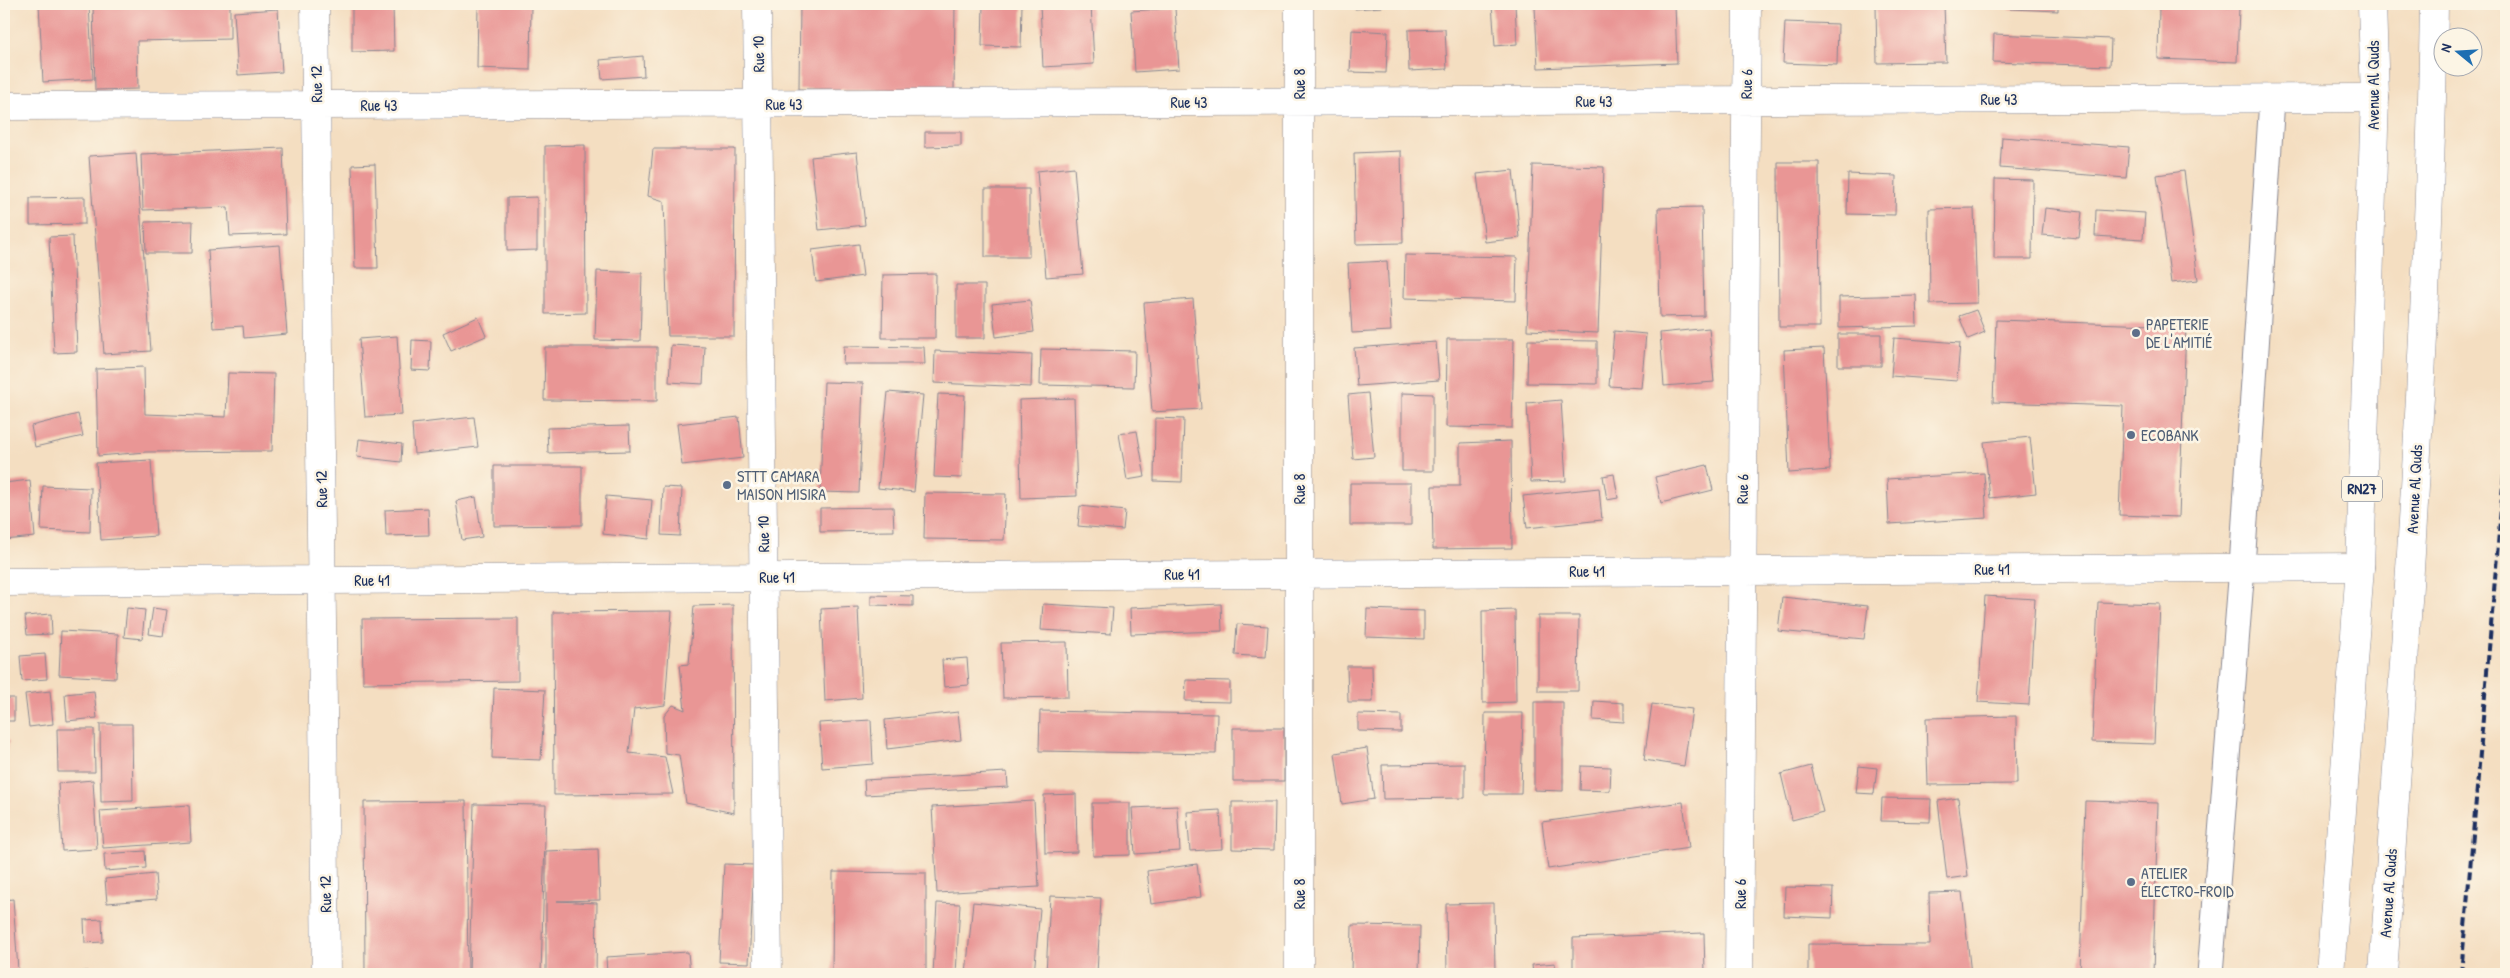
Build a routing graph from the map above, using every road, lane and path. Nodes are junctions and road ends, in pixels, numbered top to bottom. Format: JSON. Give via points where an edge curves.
{"nodes":[{"id":1,"x":315,"y":4,"type":"edge"},
{"id":2,"x":757,"y":4,"type":"edge"},
{"id":3,"x":1299,"y":4,"type":"edge"},
{"id":4,"x":1747,"y":4,"type":"edge"},
{"id":5,"x":2372,"y":4,"type":"edge"},
{"id":6,"x":2434,"y":4,"type":"edge"},
{"id":7,"x":2272,"y":98,"type":"junction"},
{"id":8,"x":2375,"y":98,"type":"junction"},
{"id":9,"x":1746,"y":100,"type":"junction"},
{"id":10,"x":1299,"y":102,"type":"junction"},
{"id":11,"x":758,"y":104,"type":"junction"},
{"id":12,"x":317,"y":105,"type":"junction"},
{"id":13,"x":4,"y":106,"type":"edge"},
{"id":14,"x":2242,"y":567,"type":"junction"},
{"id":15,"x":2360,"y":567,"type":"junction"},
{"id":16,"x":1742,"y":570,"type":"junction"},
{"id":17,"x":1299,"y":574,"type":"junction"},
{"id":18,"x":764,"y":577,"type":"junction"},
{"id":19,"x":322,"y":580,"type":"junction"},
{"id":20,"x":4,"y":582,"type":"edge"},
{"id":21,"x":326,"y":974,"type":"edge"},
{"id":22,"x":768,"y":974,"type":"edge"},
{"id":23,"x":1299,"y":974,"type":"edge"},
{"id":24,"x":1739,"y":974,"type":"edge"},
{"id":25,"x":2210,"y":974,"type":"edge"},
{"id":26,"x":2330,"y":974,"type":"edge"},
{"id":27,"x":2383,"y":974,"type":"edge"}],
"edges":[{"from":1,"to":12,"type":"street","name":"Rue 12"},
{"from":2,"to":11,"type":"street","name":"Rue 10"},
{"from":3,"to":10,"type":"street","name":"Rue 8"},
{"from":4,"to":9,"type":"street","name":"Rue 6"},
{"from":5,"to":8,"type":"street","name":"Avenue Al Quds","number":"RN27"},
{"from":6,"to":27,"type":"street","name":"Avenue Al Quds","via":[[2409,582]]},
{"from":7,"to":8,"type":"street","name":"Rue 43"},
{"from":7,"to":9,"type":"street","name":"Rue 43"},
{"from":7,"to":14,"type":"lane"},
{"from":8,"to":15,"type":"street","name":"Avenue Al Quds","number":"RN27"},
{"from":9,"to":10,"type":"street","name":"Rue 43"},
{"from":9,"to":16,"type":"street","name":"Rue 6"},
{"from":10,"to":11,"type":"street","name":"Rue 43"},
{"from":10,"to":17,"type":"street","name":"Rue 8"},
{"from":11,"to":12,"type":"street","name":"Rue 43"},
{"from":11,"to":18,"type":"street","name":"Rue 10"},
{"from":12,"to":13,"type":"street","name":"Rue 43"},
{"from":12,"to":19,"type":"street","name":"Rue 12"},
{"from":14,"to":15,"type":"street","name":"Rue 41"},
{"from":14,"to":16,"type":"street","name":"Rue 41"},
{"from":14,"to":25,"type":"lane"},
{"from":15,"to":26,"type":"street","name":"Avenue Al Quds","number":"RN27"},
{"from":16,"to":17,"type":"street","name":"Rue 41"},
{"from":16,"to":24,"type":"street","name":"Rue 6"},
{"from":17,"to":18,"type":"street","name":"Rue 41"},
{"from":17,"to":23,"type":"street","name":"Rue 8"},
{"from":18,"to":19,"type":"street","name":"Rue 41"},
{"from":18,"to":22,"type":"street","name":"Rue 10"},
{"from":19,"to":20,"type":"street","name":"Rue 41"},
{"from":19,"to":21,"type":"street","name":"Rue 12"}]}
